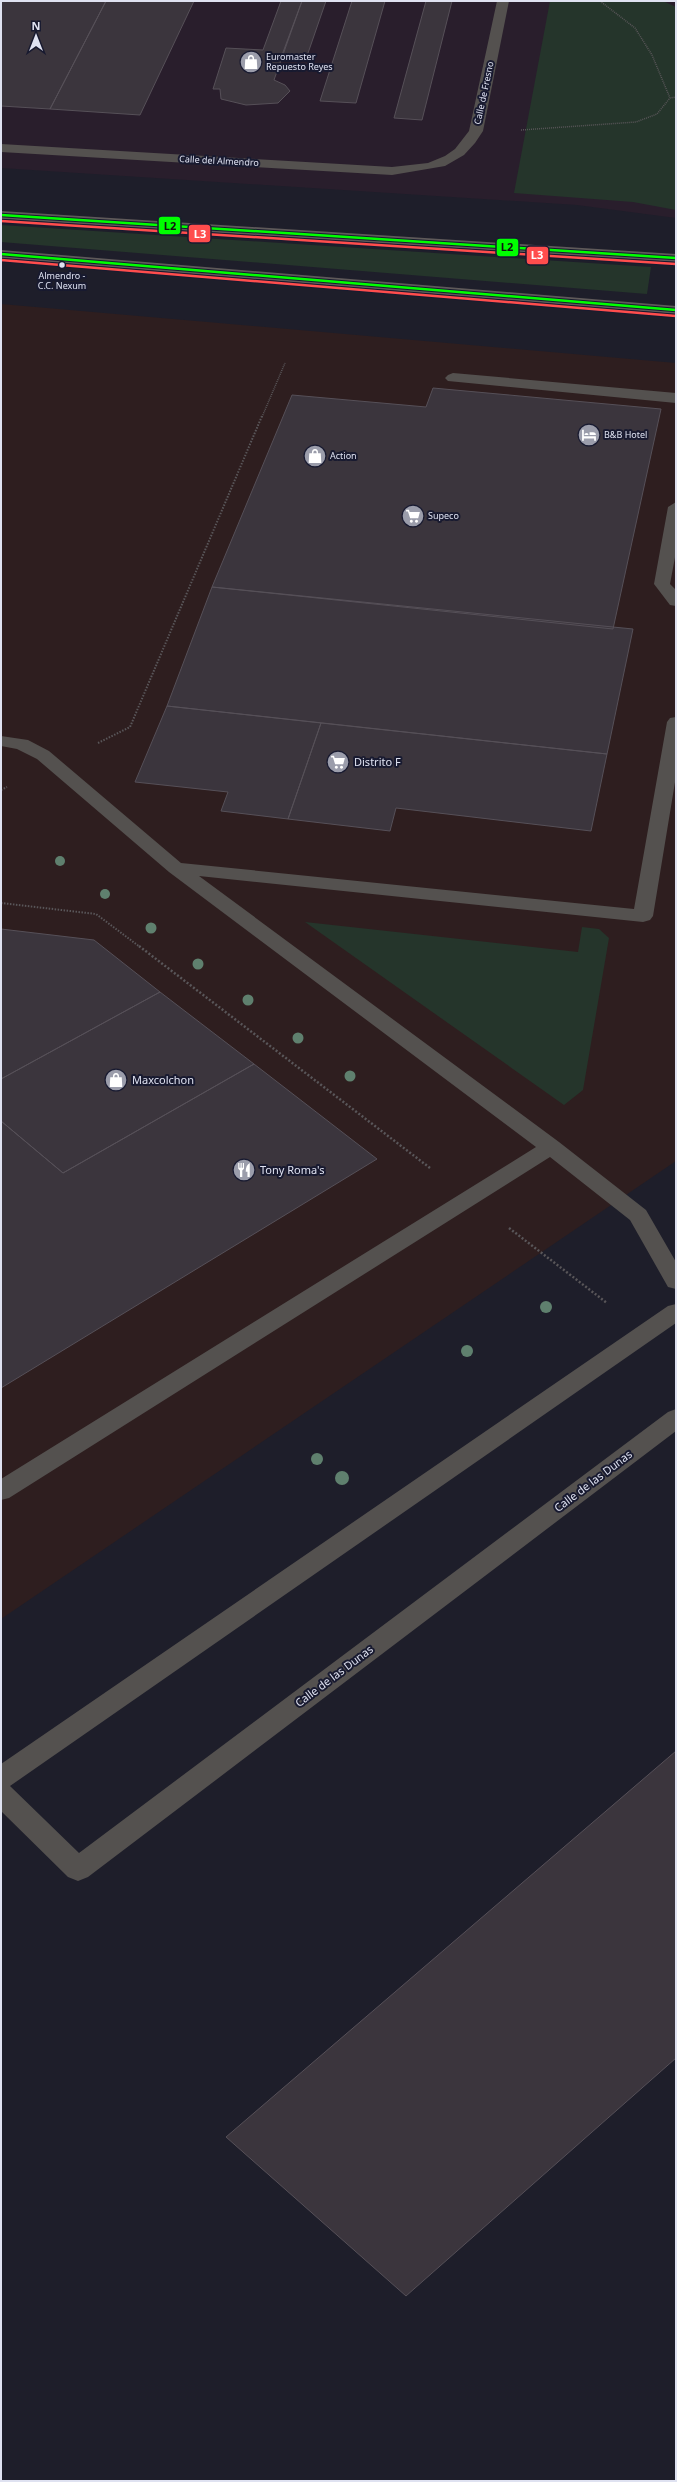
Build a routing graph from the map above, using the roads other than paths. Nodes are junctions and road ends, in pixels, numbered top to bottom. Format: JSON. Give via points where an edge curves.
{"nodes":[{"id":1,"x":503,"y":1,"type":"edge"},
{"id":2,"x":1,"y":148,"type":"edge"},
{"id":3,"x":436,"y":166,"type":"joint"},
{"id":4,"x":1,"y":215,"type":"edge"},
{"id":5,"x":1,"y":254,"type":"edge"},
{"id":6,"x":676,"y":258,"type":"edge"},
{"id":7,"x":676,"y":310,"type":"edge"},
{"id":8,"x":453,"y":378,"type":"dead end"},
{"id":9,"x":676,"y":398,"type":"edge"},
{"id":10,"x":676,"y":507,"type":"edge"},
{"id":11,"x":676,"y":601,"type":"edge"},
{"id":12,"x":676,"y":722,"type":"edge"},
{"id":13,"x":1,"y":741,"type":"edge"},
{"id":14,"x":176,"y":868,"type":"junction"},
{"id":15,"x":551,"y":1147,"type":"junction"},
{"id":16,"x":676,"y":1281,"type":"edge"},
{"id":17,"x":676,"y":1312,"type":"edge"},
{"id":18,"x":676,"y":1418,"type":"edge"},
{"id":19,"x":1,"y":1491,"type":"edge"},
{"id":20,"x":1,"y":1778,"type":"edge"},
{"id":21,"x":1,"y":1794,"type":"edge"}],
"edges":[{"from":1,"to":3,"type":"street","name":"Calle de Fresno","via":[[476,131],[466,149]]},
{"from":2,"to":3,"type":"street","name":"Calle del Almendro","via":[[392,171]]},
{"from":4,"to":6,"type":"main road"},
{"from":5,"to":7,"type":"main road"},
{"from":8,"to":9,"type":"street"},
{"from":10,"to":11,"type":"street","via":[[662,584]]},
{"from":12,"to":14,"type":"street","via":[[643,916]]},
{"from":13,"to":14,"type":"street","via":[[22,744],[43,755]]},
{"from":14,"to":15,"type":"street"},
{"from":15,"to":16,"type":"street","via":[[638,1216]]},
{"from":15,"to":19,"type":"street"},
{"from":17,"to":20,"type":"street","via":[[648,1334]]},
{"from":18,"to":21,"type":"street","name":"Calle de las Dunas","via":[[78,1869]]}]}
